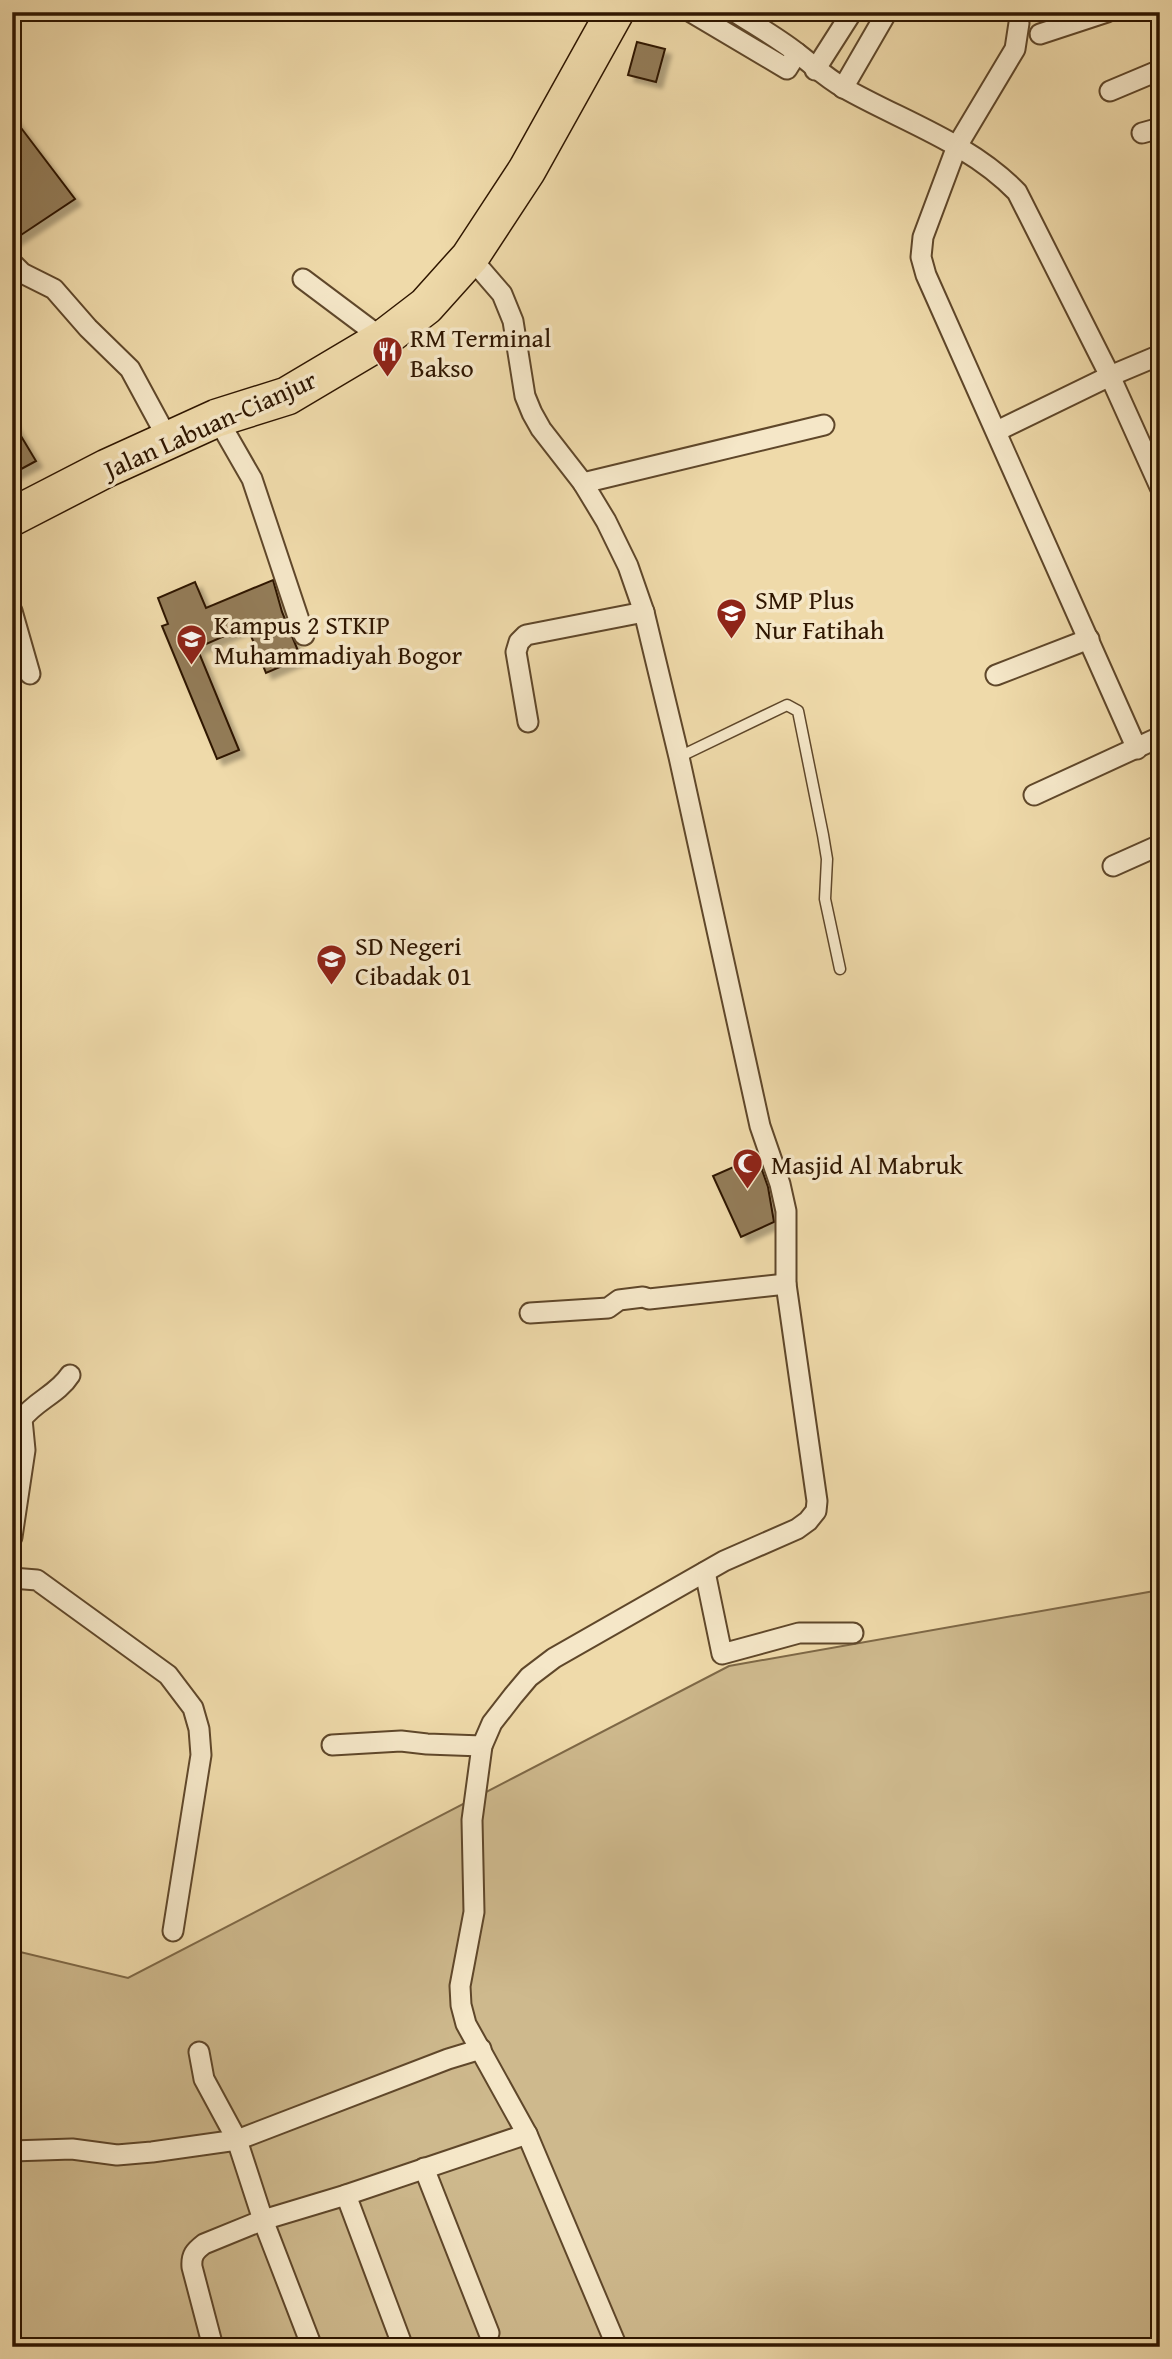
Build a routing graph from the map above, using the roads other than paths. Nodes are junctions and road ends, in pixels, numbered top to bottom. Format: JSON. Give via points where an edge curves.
{"nodes":[{"id":1,"x":615,"y":12,"type":"edge"},
{"id":2,"x":691,"y":12,"type":"edge"},
{"id":3,"x":734,"y":12,"type":"edge"},
{"id":4,"x":852,"y":12,"type":"edge"},
{"id":5,"x":887,"y":12,"type":"edge"},
{"id":6,"x":1107,"y":12,"type":"edge"},
{"id":7,"x":1019,"y":23,"type":"dead end"},
{"id":8,"x":1040,"y":34,"type":"dead end"},
{"id":9,"x":797,"y":52,"type":"junction"},
{"id":10,"x":815,"y":69,"type":"junction"},
{"id":11,"x":1160,"y":70,"type":"edge"},
{"id":12,"x":843,"y":88,"type":"junction"},
{"id":13,"x":1110,"y":91,"type":"dead end"},
{"id":14,"x":957,"y":146,"type":"junction"},
{"id":15,"x":470,"y":257,"type":"junction"},
{"id":16,"x":12,"y":263,"type":"edge"},
{"id":17,"x":303,"y":278,"type":"dead end"},
{"id":18,"x":383,"y":339,"type":"junction"},
{"id":19,"x":1160,"y":355,"type":"edge"},
{"id":20,"x":1110,"y":376,"type":"junction"},
{"id":21,"x":217,"y":418,"type":"junction"},
{"id":22,"x":824,"y":425,"type":"dead end"},
{"id":23,"x":997,"y":431,"type":"junction"},
{"id":24,"x":169,"y":440,"type":"junction"},
{"id":25,"x":583,"y":482,"type":"junction"},
{"id":26,"x":1160,"y":487,"type":"edge"},
{"id":27,"x":12,"y":517,"type":"edge"},
{"id":28,"x":12,"y":611,"type":"edge"},
{"id":29,"x":644,"y":612,"type":"junction"},
{"id":30,"x":304,"y":635,"type":"dead end"},
{"id":31,"x":1089,"y":639,"type":"junction"},
{"id":32,"x":30,"y":674,"type":"dead end"},
{"id":33,"x":996,"y":676,"type":"dead end"},
{"id":34,"x":528,"y":722,"type":"dead end"},
{"id":35,"x":1160,"y":737,"type":"edge"},
{"id":36,"x":1137,"y":749,"type":"junction"},
{"id":37,"x":679,"y":757,"type":"junction"},
{"id":38,"x":1034,"y":794,"type":"dead end"},
{"id":39,"x":1160,"y":845,"type":"edge"},
{"id":40,"x":1113,"y":866,"type":"dead end"},
{"id":41,"x":840,"y":969,"type":"dead end"},
{"id":42,"x":786,"y":1284,"type":"junction"},
{"id":43,"x":530,"y":1313,"type":"dead end"},
{"id":44,"x":70,"y":1375,"type":"dead end"},
{"id":45,"x":12,"y":1537,"type":"edge"},
{"id":46,"x":705,"y":1572,"type":"junction"},
{"id":47,"x":12,"y":1578,"type":"edge"},
{"id":48,"x":853,"y":1633,"type":"dead end"},
{"id":49,"x":332,"y":1745,"type":"dead end"},
{"id":50,"x":482,"y":1746,"type":"junction"},
{"id":51,"x":173,"y":1931,"type":"dead end"},
{"id":52,"x":481,"y":2049,"type":"junction"},
{"id":53,"x":199,"y":2052,"type":"dead end"},
{"id":54,"x":527,"y":2134,"type":"junction"},
{"id":55,"x":237,"y":2140,"type":"junction"},
{"id":56,"x":12,"y":2151,"type":"edge"},
{"id":57,"x":424,"y":2168,"type":"junction"},
{"id":58,"x":346,"y":2195,"type":"junction"},
{"id":59,"x":263,"y":2220,"type":"junction"},
{"id":60,"x":489,"y":2333,"type":"dead end"},
{"id":61,"x":213,"y":2347,"type":"edge"},
{"id":62,"x":312,"y":2347,"type":"edge"},
{"id":63,"x":403,"y":2347,"type":"edge"},
{"id":64,"x":617,"y":2347,"type":"edge"}],
"edges":[{"from":1,"to":15,"type":"highway","name":"Jalan Labuan-Cianjur","via":[[527,170]]},
{"from":2,"to":9,"type":"street","via":[[787,69]]},
{"from":3,"to":9,"type":"street"},
{"from":4,"to":10,"type":"street"},
{"from":5,"to":12,"type":"street"},
{"from":6,"to":8,"type":"street"},
{"from":7,"to":14,"type":"street","via":[[1015,49]]},
{"from":9,"to":10,"type":"street"},
{"from":10,"to":12,"type":"street"},
{"from":11,"to":13,"type":"street"},
{"from":12,"to":14,"type":"street"},
{"from":14,"to":20,"type":"street","via":[[1017,192]]},
{"from":14,"to":23,"type":"street","via":[[923,237],[921,257]]},
{"from":15,"to":18,"type":"highway","name":"Jalan Labuan-Cianjur","via":[[426,306]]},
{"from":15,"to":25,"type":"street","via":[[502,294],[513,321],[532,413]]},
{"from":16,"to":24,"type":"street","via":[[54,289],[130,369]]},
{"from":17,"to":18,"type":"street"},
{"from":18,"to":21,"type":"highway","name":"Jalan Labuan-Cianjur","via":[[287,396]]},
{"from":19,"to":20,"type":"street"},
{"from":20,"to":23,"type":"street"},
{"from":20,"to":26,"type":"street"},
{"from":21,"to":24,"type":"highway","name":"Jalan Labuan-Cianjur"},
{"from":21,"to":30,"type":"street","via":[[252,479]]},
{"from":22,"to":25,"type":"street"},
{"from":23,"to":31,"type":"street"},
{"from":24,"to":27,"type":"highway","name":"Jalan Labuan-Cianjur"},
{"from":25,"to":29,"type":"street","via":[[620,547]]},
{"from":28,"to":32,"type":"street"},
{"from":29,"to":34,"type":"street","via":[[526,635],[516,652]]},
{"from":29,"to":37,"type":"street"},
{"from":31,"to":33,"type":"street"},
{"from":31,"to":36,"type":"street"},
{"from":35,"to":36,"type":"street"},
{"from":36,"to":38,"type":"street"},
{"from":37,"to":41,"type":"lane","via":[[787,705],[798,711],[827,859],[825,899]]},
{"from":37,"to":42,"type":"street","via":[[760,1126],[786,1211]]},
{"from":39,"to":40,"type":"street"},
{"from":42,"to":43,"type":"street","via":[[619,1300],[608,1308]]},
{"from":42,"to":46,"type":"street","via":[[816,1511],[797,1529]]},
{"from":44,"to":45,"type":"street","via":[[22,1419],[25,1450]]},
{"from":46,"to":48,"type":"street","via":[[722,1654],[799,1633]]},
{"from":46,"to":50,"type":"street","via":[[537,1670],[492,1723]]},
{"from":47,"to":51,"type":"street","via":[[37,1580],[102,1625],[168,1675],[193,1707],[201,1755]]},
{"from":49,"to":50,"type":"street","via":[[401,1741]]},
{"from":50,"to":52,"type":"street","via":[[472,1820],[474,1912],[460,1986],[466,2024]]},
{"from":52,"to":54,"type":"street"},
{"from":52,"to":55,"type":"street"},
{"from":53,"to":55,"type":"street","via":[[204,2079]]},
{"from":54,"to":57,"type":"street"},
{"from":54,"to":64,"type":"street"},
{"from":55,"to":56,"type":"street","via":[[117,2155],[72,2149]]},
{"from":55,"to":59,"type":"street"},
{"from":57,"to":58,"type":"street"},
{"from":57,"to":60,"type":"street"},
{"from":58,"to":59,"type":"street"},
{"from":58,"to":63,"type":"street"},
{"from":59,"to":61,"type":"street","via":[[204,2244],[191,2259]]},
{"from":59,"to":62,"type":"street"}]}
